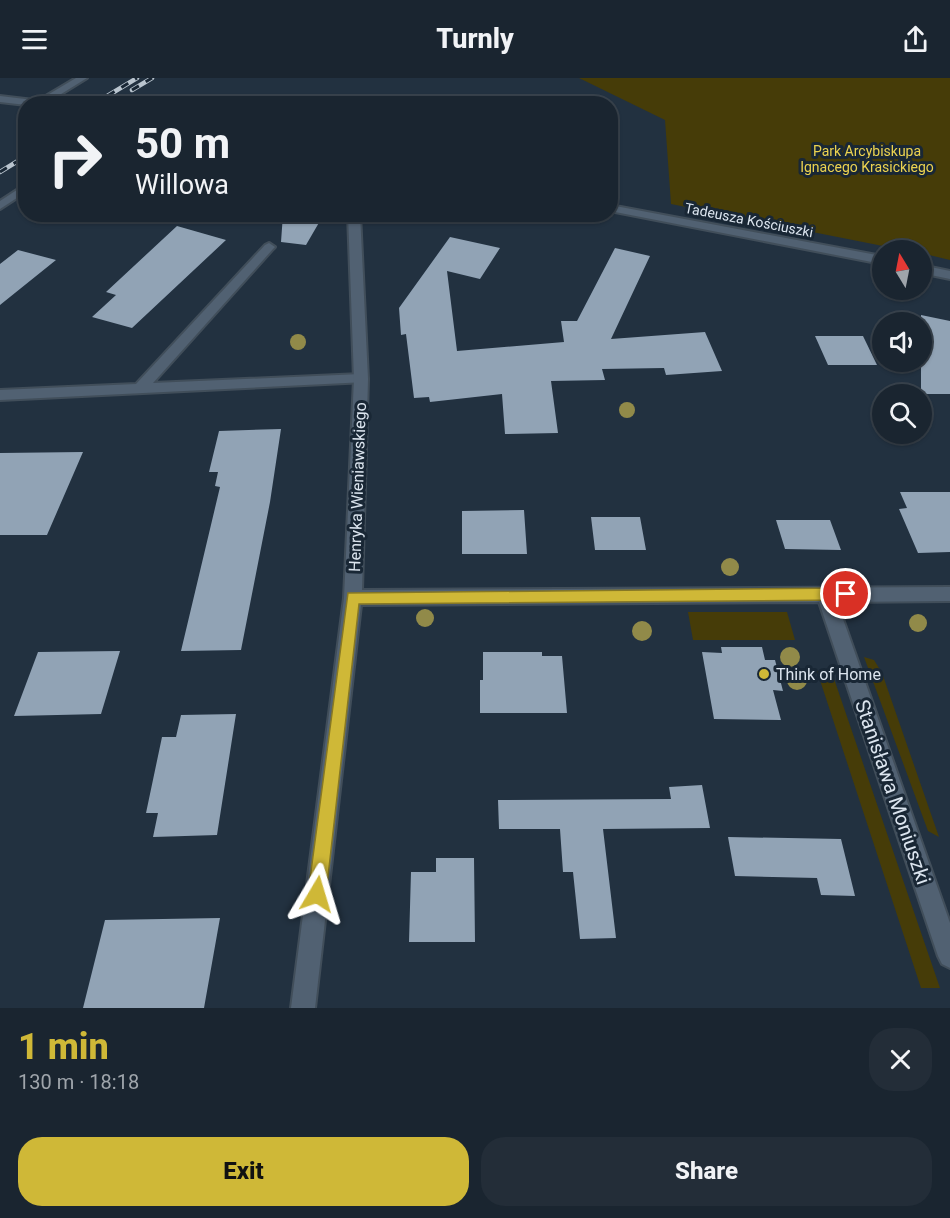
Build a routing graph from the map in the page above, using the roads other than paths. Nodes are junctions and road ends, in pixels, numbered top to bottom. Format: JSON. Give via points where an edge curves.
{"nodes":[{"id":1,"x":82,"y":78,"type":"edge"},
{"id":2,"x":52,"y":96,"type":"edge"},
{"id":3,"x":0,"y":99,"type":"edge"},
{"id":4,"x":18,"y":101,"type":"edge"},
{"id":5,"x":18,"y":193,"type":"edge"},
{"id":6,"x":0,"y":206,"type":"edge"},
{"id":7,"x":618,"y":210,"type":"edge"},
{"id":8,"x":354,"y":222,"type":"edge"},
{"id":9,"x":269,"y":247,"type":"dead end"},
{"id":10,"x":872,"y":258,"type":"edge"},
{"id":11,"x":932,"y":272,"type":"edge"},
{"id":12,"x":950,"y":276,"type":"edge"},
{"id":13,"x":361,"y":379,"type":"junction"},
{"id":14,"x":139,"y":390,"type":"junction"},
{"id":15,"x":0,"y":395,"type":"edge"},
{"id":16,"x":825,"y":594,"type":"junction"},
{"id":17,"x":950,"y":594,"type":"edge"},
{"id":18,"x":353,"y":597,"type":"junction"},
{"id":19,"x":950,"y":956,"type":"edge"},
{"id":20,"x":303,"y":1008,"type":"edge"}],
"edges":[{"from":1,"to":2,"type":"street"},
{"from":3,"to":4,"type":"street"},
{"from":5,"to":6,"type":"street"},
{"from":7,"to":10,"type":"street","name":"Tadeusza Kościuszki"},
{"from":8,"to":13,"type":"street","name":"Henryka Wieniawskiego"},
{"from":9,"to":14,"type":"street"},
{"from":11,"to":12,"type":"street"},
{"from":13,"to":14,"type":"street"},
{"from":13,"to":18,"type":"street","name":"Henryka Wieniawskiego"},
{"from":14,"to":15,"type":"street"},
{"from":16,"to":17,"type":"street"},
{"from":16,"to":18,"type":"street"},
{"from":16,"to":19,"type":"street","name":"Stanisława Moniuszki"},
{"from":18,"to":20,"type":"street","name":"Henryka Wieniawskiego"}]}
